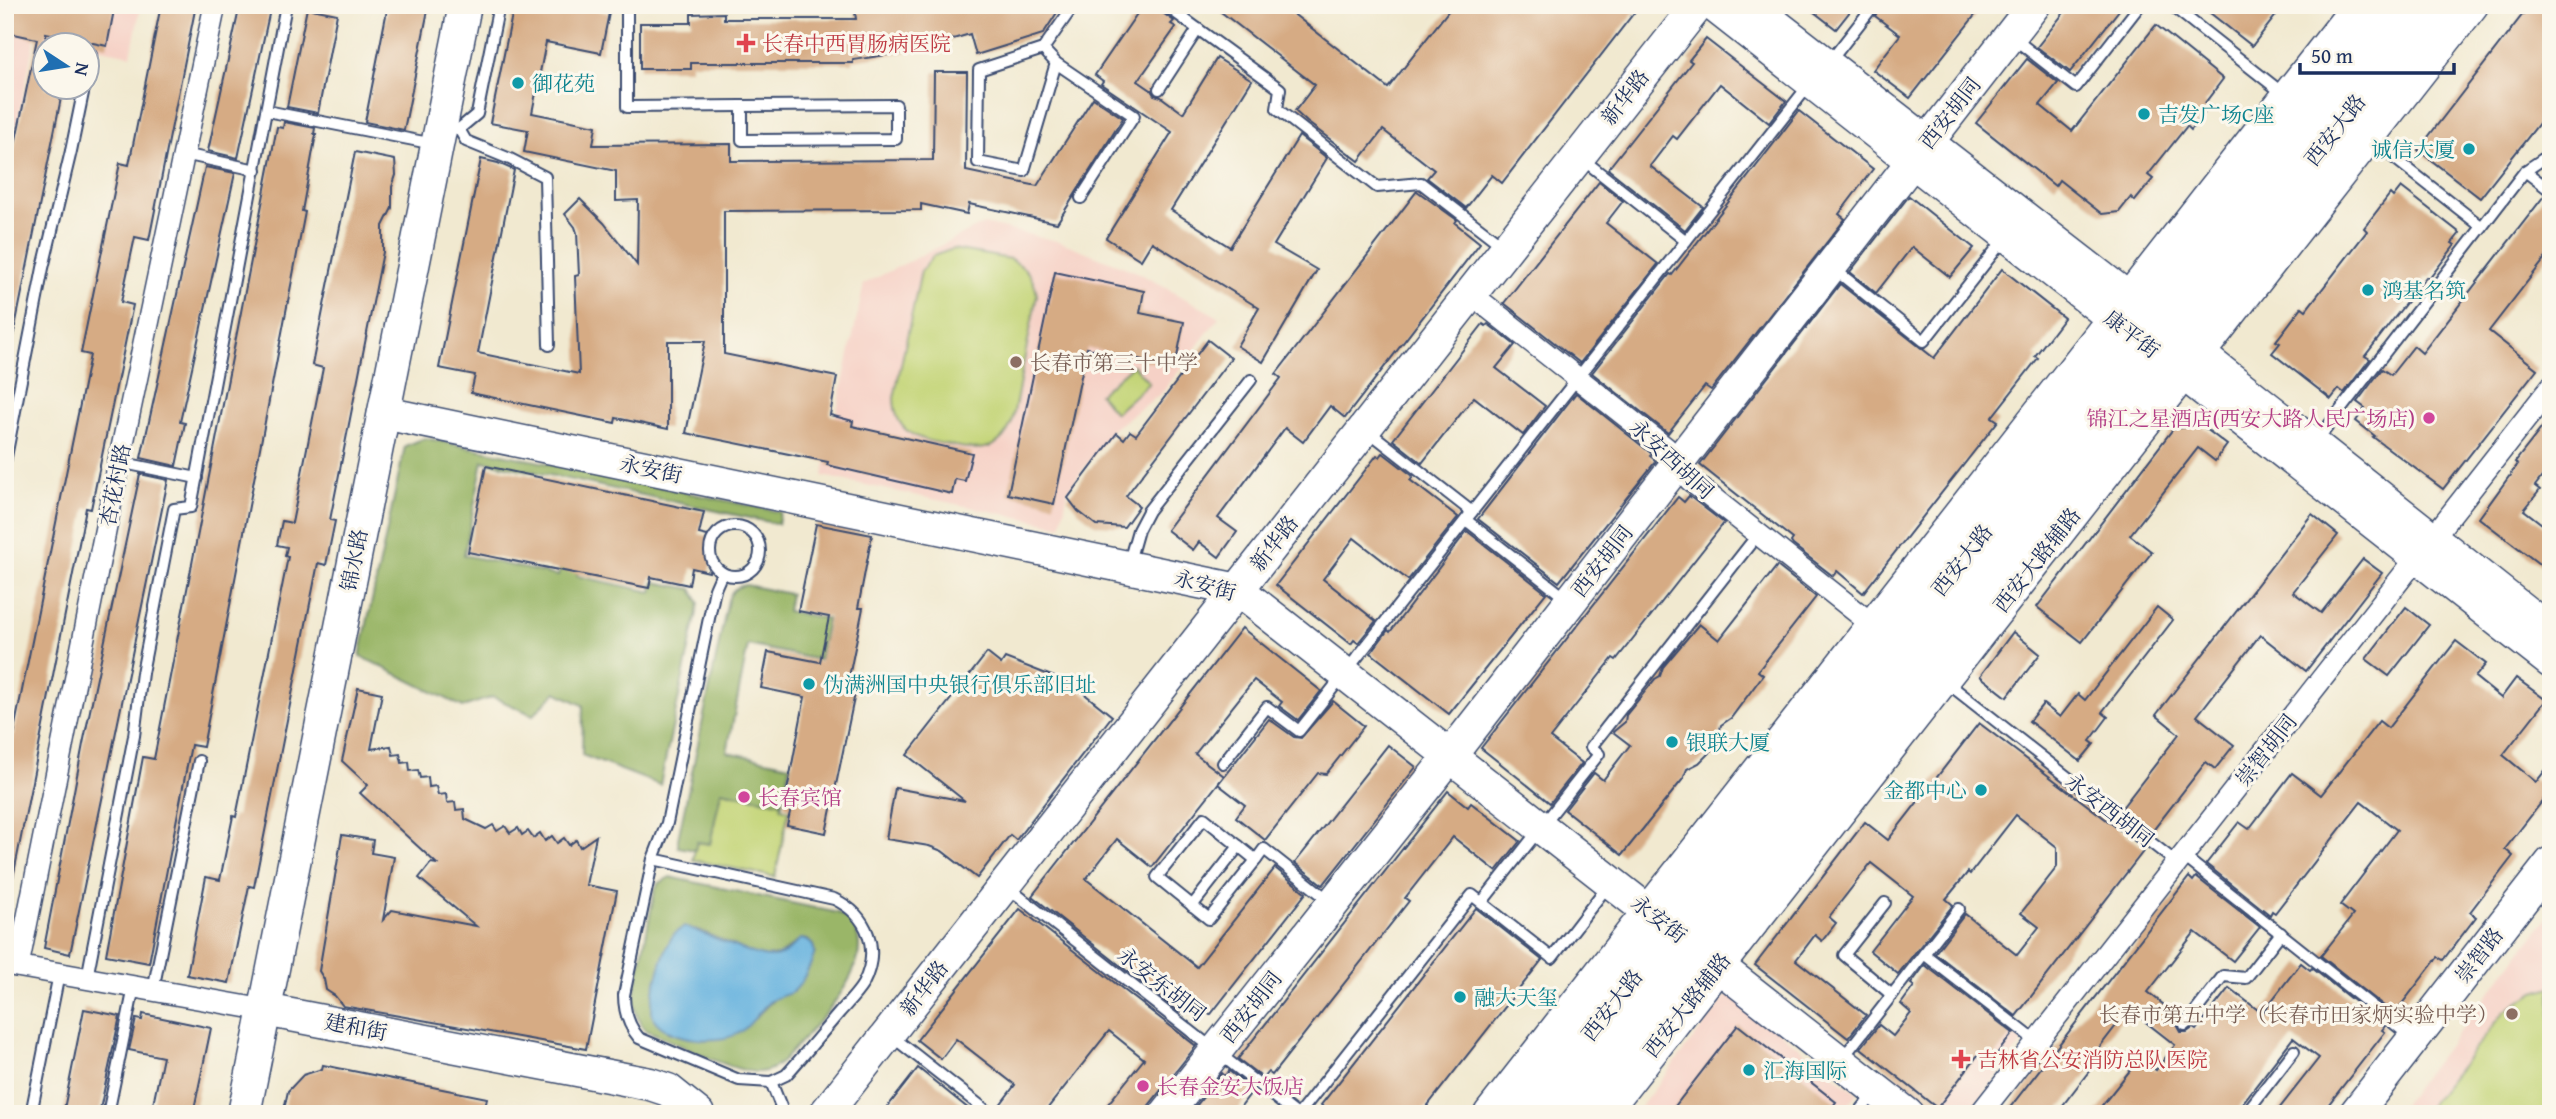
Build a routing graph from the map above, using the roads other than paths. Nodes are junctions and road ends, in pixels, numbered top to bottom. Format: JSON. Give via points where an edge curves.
{"nodes":[{"id":1,"x":215,"y":5,"type":"edge"},
{"id":2,"x":286,"y":5,"type":"edge"},
{"id":3,"x":465,"y":5,"type":"edge"},
{"id":4,"x":499,"y":5,"type":"edge"},
{"id":5,"x":626,"y":5,"type":"edge"},
{"id":6,"x":1074,"y":5,"type":"edge"},
{"id":7,"x":1165,"y":5,"type":"edge"},
{"id":8,"x":1698,"y":5,"type":"edge"},
{"id":9,"x":1713,"y":5,"type":"edge"},
{"id":10,"x":1750,"y":5,"type":"edge"},
{"id":11,"x":1874,"y":5,"type":"edge"},
{"id":12,"x":2034,"y":5,"type":"edge"},
{"id":13,"x":2140,"y":5,"type":"edge"},
{"id":14,"x":2171,"y":5,"type":"edge"},
{"id":15,"x":2358,"y":5,"type":"edge"},
{"id":16,"x":2397,"y":5,"type":"edge"},
{"id":17,"x":2432,"y":5,"type":"edge"},
{"id":18,"x":2472,"y":5,"type":"edge"},
{"id":19,"x":1198,"y":30,"type":"junction"},
{"id":20,"x":2010,"y":35,"type":"junction"},
{"id":21,"x":1042,"y":49,"type":"junction"},
{"id":22,"x":1056,"y":63,"type":"junction"},
{"id":23,"x":1819,"y":74,"type":"junction"},
{"id":24,"x":1158,"y":89,"type":"dead end"},
{"id":25,"x":2287,"y":97,"type":"junction"},
{"id":26,"x":81,"y":102,"type":"edge"},
{"id":27,"x":742,"y":106,"type":"junction"},
{"id":28,"x":267,"y":111,"type":"junction"},
{"id":29,"x":445,"y":133,"type":"junction"},
{"id":30,"x":2551,"y":149,"type":"edge"},
{"id":31,"x":1919,"y":152,"type":"junction"},
{"id":32,"x":184,"y":154,"type":"junction"},
{"id":33,"x":1579,"y":156,"type":"junction"},
{"id":34,"x":2393,"y":157,"type":"dead end"},
{"id":35,"x":256,"y":170,"type":"junction"},
{"id":36,"x":2525,"y":171,"type":"junction"},
{"id":37,"x":2551,"y":191,"type":"edge"},
{"id":38,"x":1081,"y":198,"type":"dead end"},
{"id":39,"x":2482,"y":227,"type":"junction"},
{"id":40,"x":2007,"y":235,"type":"junction"},
{"id":41,"x":1686,"y":241,"type":"junction"},
{"id":42,"x":1506,"y":249,"type":"junction"},
{"id":43,"x":1830,"y":266,"type":"junction"},
{"id":44,"x":1471,"y":293,"type":"junction"},
{"id":45,"x":2156,"y":336,"type":"junction"},
{"id":46,"x":549,"y":345,"type":"dead end"},
{"id":47,"x":1578,"y":378,"type":"junction"},
{"id":48,"x":1251,"y":380,"type":"dead end"},
{"id":49,"x":2551,"y":387,"type":"edge"},
{"id":50,"x":384,"y":413,"type":"junction"},
{"id":51,"x":1365,"y":428,"type":"junction"},
{"id":52,"x":2314,"y":445,"type":"junction"},
{"id":53,"x":5,"y":460,"type":"edge"},
{"id":54,"x":119,"y":462,"type":"junction"},
{"id":55,"x":1677,"y":463,"type":"junction"},
{"id":56,"x":197,"y":478,"type":"junction"},
{"id":57,"x":1469,"y":516,"type":"junction"},
{"id":58,"x":1758,"y":534,"type":"junction"},
{"id":59,"x":2425,"y":548,"type":"junction"},
{"id":60,"x":1128,"y":567,"type":"junction"},
{"id":61,"x":722,"y":573,"type":"junction"},
{"id":62,"x":1238,"y":590,"type":"junction"},
{"id":63,"x":1570,"y":601,"type":"junction"},
{"id":64,"x":1873,"y":625,"type":"junction"},
{"id":65,"x":2551,"y":632,"type":"edge"},
{"id":66,"x":2551,"y":662,"type":"edge"},
{"id":67,"x":1344,"y":673,"type":"junction"},
{"id":68,"x":1943,"y":679,"type":"junction"},
{"id":69,"x":1450,"y":756,"type":"junction"},
{"id":70,"x":199,"y":761,"type":"dead end"},
{"id":71,"x":1223,"y":763,"type":"dead end"},
{"id":72,"x":1541,"y":827,"type":"junction"},
{"id":73,"x":1239,"y":846,"type":"junction"},
{"id":74,"x":653,"y":859,"type":"junction"},
{"id":75,"x":2180,"y":859,"type":"junction"},
{"id":76,"x":1256,"y":860,"type":"junction"},
{"id":77,"x":2551,"y":863,"type":"edge"},
{"id":78,"x":1611,"y":882,"type":"junction"},
{"id":79,"x":1005,"y":885,"type":"junction"},
{"id":80,"x":1482,"y":902,"type":"junction"},
{"id":81,"x":1885,"y":903,"type":"dead end"},
{"id":82,"x":1333,"y":904,"type":"junction"},
{"id":83,"x":1192,"y":906,"type":"junction"},
{"id":84,"x":1959,"y":909,"type":"dead end"},
{"id":85,"x":2281,"y":933,"type":"junction"},
{"id":86,"x":1683,"y":938,"type":"junction"},
{"id":87,"x":1924,"y":954,"type":"junction"},
{"id":88,"x":12,"y":965,"type":"edge"},
{"id":89,"x":60,"y":974,"type":"junction"},
{"id":90,"x":87,"y":978,"type":"junction"},
{"id":91,"x":144,"y":988,"type":"junction"},
{"id":92,"x":1892,"y":995,"type":"junction"},
{"id":93,"x":265,"y":1010,"type":"junction"},
{"id":94,"x":2185,"y":1025,"type":"dead end"},
{"id":95,"x":888,"y":1033,"type":"junction"},
{"id":96,"x":2414,"y":1038,"type":"junction"},
{"id":97,"x":2036,"y":1042,"type":"junction"},
{"id":98,"x":1216,"y":1051,"type":"junction"},
{"id":99,"x":2294,"y":1051,"type":"dead end"},
{"id":100,"x":1840,"y":1062,"type":"junction"},
{"id":101,"x":771,"y":1083,"type":"junction"},
{"id":102,"x":1868,"y":1102,"type":"edge"},
{"id":103,"x":983,"y":1108,"type":"dead end"},
{"id":104,"x":31,"y":1114,"type":"edge"},
{"id":105,"x":108,"y":1114,"type":"edge"},
{"id":106,"x":244,"y":1114,"type":"edge"},
{"id":107,"x":698,"y":1114,"type":"edge"},
{"id":108,"x":784,"y":1114,"type":"edge"},
{"id":109,"x":825,"y":1114,"type":"edge"},
{"id":110,"x":1167,"y":1114,"type":"edge"},
{"id":111,"x":1298,"y":1114,"type":"edge"},
{"id":112,"x":1490,"y":1114,"type":"edge"},
{"id":113,"x":1526,"y":1114,"type":"edge"},
{"id":114,"x":1564,"y":1114,"type":"edge"},
{"id":115,"x":1602,"y":1114,"type":"edge"},
{"id":116,"x":1907,"y":1114,"type":"edge"},
{"id":117,"x":1980,"y":1114,"type":"edge"},
{"id":118,"x":2245,"y":1114,"type":"edge"},
{"id":119,"x":2355,"y":1114,"type":"edge"}],
"edges":[{"from":1,"to":32,"type":"street","name":"杏花村路"},
{"from":2,"to":28,"type":"lane"},
{"from":3,"to":29,"type":"street","name":"锦水路"},
{"from":4,"to":29,"type":"lane","via":[[477,114]]},
{"from":5,"to":27,"type":"lane","via":[[627,107]]},
{"from":6,"to":21,"type":"lane"},
{"from":7,"to":19,"type":"lane"},
{"from":8,"to":33,"type":"street","name":"新华路"},
{"from":9,"to":23,"type":"street","name":"康平街"},
{"from":10,"to":23,"type":"street","name":"康平街"},
{"from":11,"to":23,"type":"lane"},
{"from":12,"to":20,"type":"street","name":"西安胡同"},
{"from":13,"to":20,"type":"lane","via":[[2076,87]]},
{"from":14,"to":25,"type":"lane"},
{"from":15,"to":25,"type":"street","name":"西安大路辅路"},
{"from":16,"to":45,"type":"main road","name":"西安大路"},
{"from":17,"to":45,"type":"main road","name":"西安大路"},
{"from":18,"to":45,"type":"street","name":"西安大路辅路"},
{"from":19,"to":24,"type":"lane"},
{"from":19,"to":42,"type":"lane","via":[[1280,89],[1277,109],[1377,187],[1422,183]]},
{"from":20,"to":31,"type":"street","name":"西安胡同"},
{"from":21,"to":22,"type":"lane"},
{"from":21,"to":22,"type":"lane","via":[[979,70],[978,162],[1024,171]]},
{"from":22,"to":38,"type":"lane","via":[[1134,116]]},
{"from":23,"to":31,"type":"street","name":"康平街"},
{"from":23,"to":41,"type":"lane"},
{"from":25,"to":45,"type":"street","name":"西安大路辅路"},
{"from":26,"to":53,"type":"lane"},
{"from":27,"to":27,"type":"lane","via":[[896,105],[896,139],[742,140]]},
{"from":28,"to":29,"type":"lane"},
{"from":28,"to":35,"type":"lane"},
{"from":29,"to":46,"type":"lane","via":[[545,177]]},
{"from":29,"to":50,"type":"street","name":"锦水路"},
{"from":30,"to":36,"type":"lane"},
{"from":31,"to":40,"type":"street","name":"康平街"},
{"from":31,"to":43,"type":"street","name":"西安胡同"},
{"from":31,"to":45,"type":"street","name":"康平街"},
{"from":32,"to":35,"type":"lane"},
{"from":32,"to":54,"type":"street","name":"杏花村路"},
{"from":33,"to":41,"type":"lane"},
{"from":33,"to":42,"type":"street","name":"新华路"},
{"from":34,"to":39,"type":"lane"},
{"from":35,"to":56,"type":"lane"},
{"from":36,"to":37,"type":"lane"},
{"from":36,"to":39,"type":"lane"},
{"from":39,"to":52,"type":"lane"},
{"from":40,"to":43,"type":"lane","via":[[1924,341]]},
{"from":40,"to":45,"type":"street","name":"康平街"},
{"from":41,"to":47,"type":"lane"},
{"from":42,"to":44,"type":"street","name":"新华路"},
{"from":43,"to":55,"type":"street","name":"西安胡同"},
{"from":44,"to":47,"type":"street","name":"永安西胡同"},
{"from":44,"to":51,"type":"street","name":"新华路"},
{"from":45,"to":52,"type":"street","name":"康平街"},
{"from":45,"to":59,"type":"street","name":"康平街"},
{"from":45,"to":64,"type":"street","name":"西安大路辅路"},
{"from":45,"to":68,"type":"street","name":"西安大路辅路"},
{"from":45,"to":86,"type":"main road","name":"西安大路"},
{"from":47,"to":55,"type":"street","name":"永安西胡同","via":[[1666,448]]},
{"from":47,"to":57,"type":"lane"},
{"from":48,"to":60,"type":"lane","via":[[1148,511]]},
{"from":49,"to":59,"type":"street","name":"崇智胡同"},
{"from":50,"to":60,"type":"street","name":"永安街"},
{"from":50,"to":93,"type":"street","name":"锦水路"},
{"from":51,"to":57,"type":"lane"},
{"from":51,"to":62,"type":"street","name":"新华路"},
{"from":52,"to":59,"type":"street","name":"康平街"},
{"from":54,"to":56,"type":"lane"},
{"from":54,"to":88,"type":"street","name":"杏花村路"},
{"from":55,"to":58,"type":"street","name":"永安西胡同","via":[[1690,480]]},
{"from":55,"to":63,"type":"street","name":"西安胡同"},
{"from":56,"to":90,"type":"lane","via":[[191,507],[174,509]]},
{"from":57,"to":63,"type":"lane"},
{"from":57,"to":67,"type":"lane"},
{"from":58,"to":64,"type":"street","name":"永安西胡同"},
{"from":58,"to":72,"type":"lane","via":[[1591,747],[1599,754]]},
{"from":59,"to":65,"type":"street","name":"康平街"},
{"from":59,"to":66,"type":"street","name":"康平街"},
{"from":59,"to":75,"type":"street","name":"崇智胡同"},
{"from":60,"to":62,"type":"street","name":"永安街"},
{"from":61,"to":61,"type":"lane","via":[[741,576],[757,565],[761,548],[747,528],[730,526],[711,542],[711,559]]},
{"from":61,"to":74,"type":"lane","via":[[667,823]]},
{"from":62,"to":67,"type":"street","name":"永安街"},
{"from":62,"to":79,"type":"street","name":"新华路"},
{"from":63,"to":69,"type":"street","name":"西安胡同"},
{"from":64,"to":86,"type":"street","name":"西安大路辅路"},
{"from":67,"to":69,"type":"street","name":"永安街"},
{"from":67,"to":71,"type":"lane","via":[[1298,731],[1267,706]]},
{"from":68,"to":75,"type":"lane","name":"永安西胡同"},
{"from":68,"to":86,"type":"street","name":"西安大路辅路"},
{"from":69,"to":72,"type":"street","name":"永安街"},
{"from":69,"to":82,"type":"street","name":"西安胡同"},
{"from":70,"to":91,"type":"lane"},
{"from":72,"to":78,"type":"street","name":"永安街"},
{"from":72,"to":80,"type":"lane"},
{"from":73,"to":76,"type":"lane"},
{"from":73,"to":83,"type":"lane"},
{"from":73,"to":83,"type":"lane","via":[[1203,818],[1157,877]]},
{"from":74,"to":101,"type":"lane","via":[[624,995],[632,1030],[639,1038],[739,1080]]},
{"from":74,"to":101,"type":"lane","via":[[834,899],[858,915],[867,928],[872,945],[862,985],[786,1075]]},
{"from":75,"to":85,"type":"lane","name":"永安西胡同"},
{"from":75,"to":97,"type":"street","name":"崇智胡同"},
{"from":76,"to":82,"type":"lane","via":[[1264,849]]},
{"from":76,"to":83,"type":"lane","via":[[1209,919]]},
{"from":77,"to":96,"type":"street","name":"崇智路"},
{"from":78,"to":80,"type":"lane","via":[[1552,958]]},
{"from":78,"to":86,"type":"street","name":"永安街"},
{"from":79,"to":95,"type":"street","name":"新华路"},
{"from":79,"to":98,"type":"lane","name":"永安东胡同"},
{"from":80,"to":111,"type":"lane","via":[[1472,895]]},
{"from":81,"to":92,"type":"lane","via":[[1844,956]]},
{"from":82,"to":98,"type":"street","name":"西安胡同"},
{"from":84,"to":87,"type":"lane"},
{"from":85,"to":94,"type":"lane","via":[[2246,978],[2223,976]]},
{"from":85,"to":96,"type":"lane","name":"永安西胡同"},
{"from":86,"to":100,"type":"street","name":"永安街"},
{"from":86,"to":112,"type":"street","name":"西安大路辅路"},
{"from":86,"to":113,"type":"main road","name":"西安大路"},
{"from":86,"to":114,"type":"main road","name":"西安大路"},
{"from":86,"to":115,"type":"street","name":"西安大路辅路"},
{"from":87,"to":92,"type":"lane"},
{"from":87,"to":97,"type":"lane"},
{"from":88,"to":89,"type":"street","name":"建和街"},
{"from":89,"to":90,"type":"street","name":"建和街"},
{"from":89,"to":104,"type":"lane"},
{"from":90,"to":91,"type":"street","name":"建和街"},
{"from":91,"to":93,"type":"street","name":"建和街"},
{"from":91,"to":105,"type":"lane"},
{"from":92,"to":100,"type":"lane"},
{"from":93,"to":106,"type":"street","name":"锦水路"},
{"from":93,"to":107,"type":"street","name":"建和街","via":[[650,1084],[668,1090]]},
{"from":95,"to":103,"type":"lane"},
{"from":95,"to":109,"type":"street","name":"新华路"},
{"from":96,"to":119,"type":"street","name":"崇智路"},
{"from":97,"to":117,"type":"street","name":"崇智胡同"},
{"from":98,"to":110,"type":"street","name":"西安胡同"},
{"from":98,"to":111,"type":"lane","name":"永安东胡同"},
{"from":99,"to":118,"type":"lane"},
{"from":100,"to":102,"type":"street","name":"永安街"},
{"from":101,"to":108,"type":"lane"},
{"from":102,"to":116,"type":"street","name":"永安街"}]}
